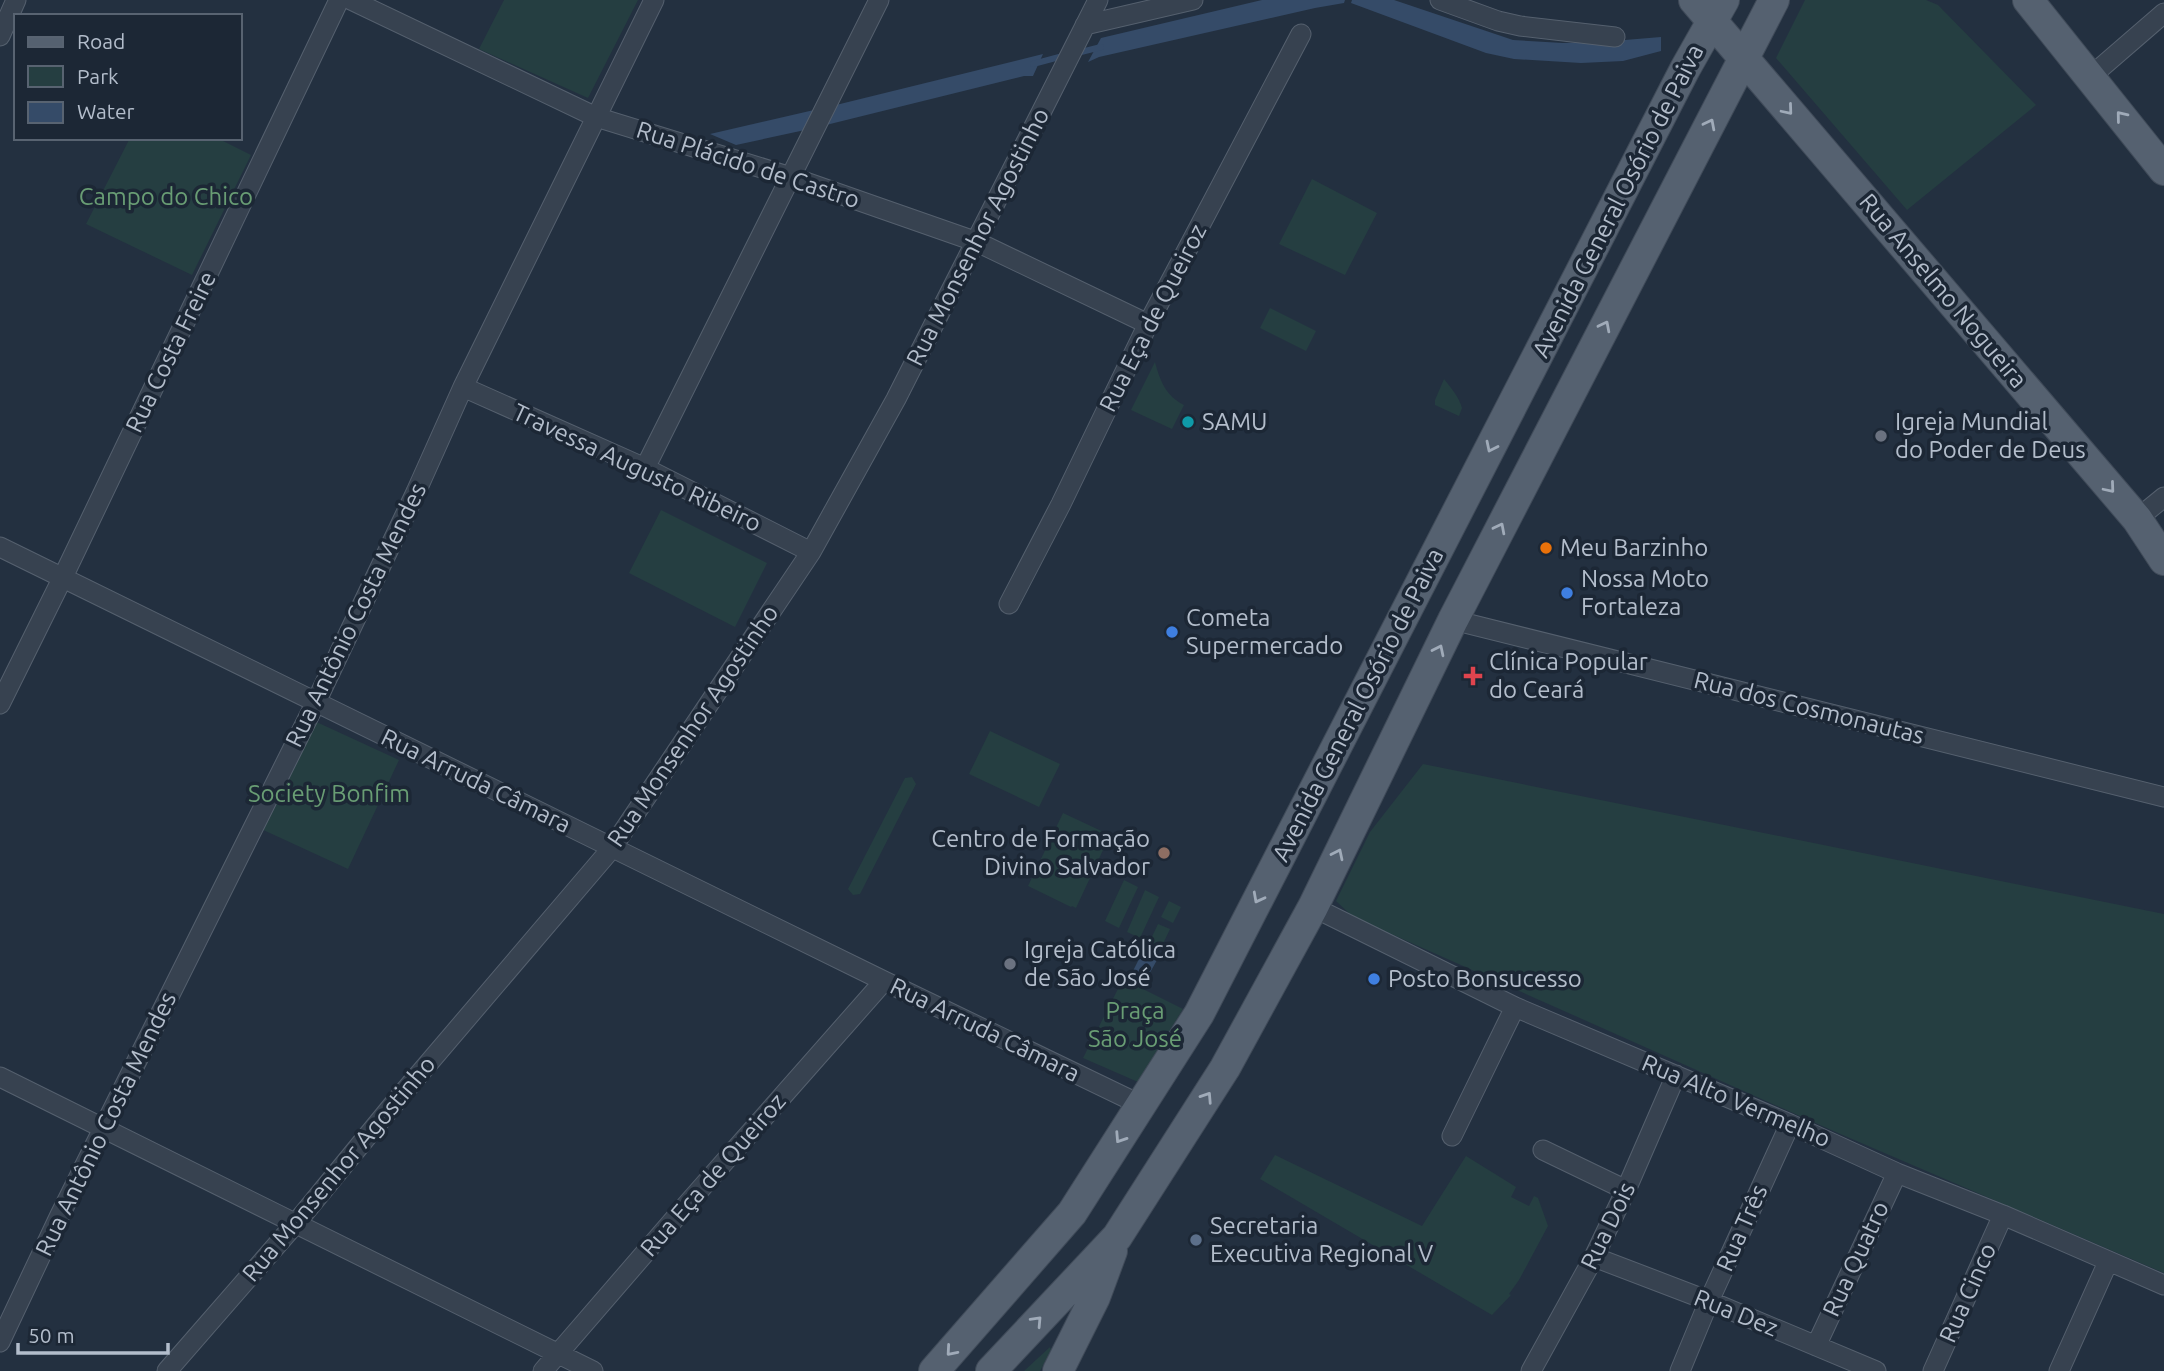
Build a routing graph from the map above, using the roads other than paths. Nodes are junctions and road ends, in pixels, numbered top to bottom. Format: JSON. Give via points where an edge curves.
{"nodes":[{"id":1,"x":16,"y":0,"type":"edge"},
{"id":2,"x":339,"y":0,"type":"edge"},
{"id":3,"x":351,"y":0,"type":"edge"},
{"id":4,"x":654,"y":0,"type":"edge"},
{"id":5,"x":878,"y":0,"type":"edge"},
{"id":6,"x":1098,"y":0,"type":"edge"},
{"id":7,"x":1193,"y":0,"type":"edge"},
{"id":8,"x":1440,"y":0,"type":"edge"},
{"id":9,"x":1774,"y":0,"type":"edge"},
{"id":10,"x":2028,"y":0,"type":"edge"},
{"id":11,"x":1710,"y":7,"type":"edge"},
{"id":12,"x":2164,"y":13,"type":"edge"},
{"id":13,"x":1082,"y":32,"type":"junction"},
{"id":14,"x":1301,"y":34,"type":"dead end"},
{"id":15,"x":0,"y":36,"type":"edge"},
{"id":16,"x":1615,"y":37,"type":"dead end"},
{"id":17,"x":1744,"y":57,"type":"junction"},
{"id":18,"x":2090,"y":77,"type":"junction"},
{"id":19,"x":596,"y":117,"type":"junction"},
{"id":20,"x":2164,"y":170,"type":"edge"},
{"id":21,"x":791,"y":177,"type":"junction"},
{"id":22,"x":977,"y":242,"type":"junction"},
{"id":23,"x":1148,"y":324,"type":"junction"},
{"id":24,"x":463,"y":387,"type":"junction"},
{"id":25,"x":645,"y":468,"type":"junction"},
{"id":26,"x":2164,"y":497,"type":"edge"},
{"id":27,"x":2137,"y":519,"type":"junction"},
{"id":28,"x":0,"y":547,"type":"edge"},
{"id":29,"x":811,"y":552,"type":"junction"},
{"id":30,"x":2164,"y":560,"type":"edge"},
{"id":31,"x":63,"y":577,"type":"junction"},
{"id":32,"x":1009,"y":604,"type":"dead end"},
{"id":33,"x":1453,"y":620,"type":"junction"},
{"id":34,"x":316,"y":702,"type":"junction"},
{"id":35,"x":0,"y":704,"type":"edge"},
{"id":36,"x":2164,"y":797,"type":"edge"},
{"id":37,"x":612,"y":848,"type":"junction"},
{"id":38,"x":1312,"y":906,"type":"junction"},
{"id":39,"x":884,"y":981,"type":"junction"},
{"id":40,"x":1516,"y":1007,"type":"junction"},
{"id":41,"x":1676,"y":1075,"type":"junction"},
{"id":42,"x":0,"y":1077,"type":"edge"},
{"id":43,"x":1141,"y":1105,"type":"junction"},
{"id":44,"x":1790,"y":1124,"type":"junction"},
{"id":45,"x":104,"y":1128,"type":"junction"},
{"id":46,"x":1452,"y":1136,"type":"dead end"},
{"id":47,"x":1543,"y":1150,"type":"dead end"},
{"id":48,"x":1897,"y":1172,"type":"junction"},
{"id":49,"x":1626,"y":1190,"type":"junction"},
{"id":50,"x":2003,"y":1215,"type":"junction"},
{"id":51,"x":296,"y":1223,"type":"junction"},
{"id":52,"x":1117,"y":1237,"type":"junction"},
{"id":53,"x":1594,"y":1258,"type":"junction"},
{"id":54,"x":2108,"y":1262,"type":"junction"},
{"id":55,"x":2164,"y":1285,"type":"edge"},
{"id":56,"x":1000,"y":1295,"type":"junction"},
{"id":57,"x":1709,"y":1301,"type":"junction"},
{"id":58,"x":0,"y":1342,"type":"edge"},
{"id":59,"x":1816,"y":1346,"type":"junction"},
{"id":60,"x":558,"y":1353,"type":"junction"},
{"id":61,"x":1537,"y":1369,"type":"edge"},
{"id":62,"x":167,"y":1371,"type":"edge"},
{"id":63,"x":543,"y":1371,"type":"edge"},
{"id":64,"x":593,"y":1371,"type":"edge"},
{"id":65,"x":934,"y":1371,"type":"edge"},
{"id":66,"x":978,"y":1371,"type":"edge"},
{"id":67,"x":991,"y":1371,"type":"edge"},
{"id":68,"x":1058,"y":1371,"type":"edge"},
{"id":69,"x":1680,"y":1371,"type":"edge"},
{"id":70,"x":1876,"y":1371,"type":"edge"},
{"id":71,"x":1933,"y":1371,"type":"edge"},
{"id":72,"x":2059,"y":1371,"type":"edge"}],
"edges":[{"from":1,"to":15,"type":"street"},
{"from":2,"to":31,"type":"street","name":"Rua Costa Freire"},
{"from":3,"to":19,"type":"street","name":"Rua Plácido de Castro"},
{"from":4,"to":19,"type":"street","name":"Rua Antônio Costa Mendes"},
{"from":5,"to":21,"type":"street"},
{"from":6,"to":13,"type":"street","name":"Rua Monsenhor Agostinho"},
{"from":7,"to":13,"type":"street"},
{"from":8,"to":16,"type":"street","via":[[1520,26]]},
{"from":9,"to":17,"type":"main road","name":"Avenida General Osório de Paiva"},
{"from":10,"to":18,"type":"main road"},
{"from":11,"to":17,"type":"main road","name":"Rua Anselmo Nogueira"},
{"from":11,"to":43,"type":"main road","name":"Avenida General Osório de Paiva","one_way":true,"via":[[1685,69],[1199,1014]]},
{"from":12,"to":18,"type":"street"},
{"from":13,"to":22,"type":"street","name":"Rua Monsenhor Agostinho"},
{"from":14,"to":23,"type":"street","name":"Rua Eça de Queiroz"},
{"from":17,"to":27,"type":"main road","name":"Rua Anselmo Nogueira","one_way":true},
{"from":33,"to":17,"type":"main road","name":"Avenida General Osório de Paiva","one_way":true},
{"from":20,"to":18,"type":"main road","one_way":true},
{"from":19,"to":21,"type":"street","name":"Rua Plácido de Castro"},
{"from":19,"to":24,"type":"street","name":"Rua Antônio Costa Mendes"},
{"from":21,"to":22,"type":"street","name":"Rua Plácido de Castro"},
{"from":21,"to":25,"type":"street"},
{"from":22,"to":23,"type":"street","name":"Rua Plácido de Castro"},
{"from":22,"to":29,"type":"street","name":"Rua Monsenhor Agostinho"},
{"from":23,"to":32,"type":"street","name":"Rua Eça de Queiroz"},
{"from":24,"to":25,"type":"street","name":"Travessa Augusto Ribeiro"},
{"from":24,"to":34,"type":"street","name":"Rua Antônio Costa Mendes"},
{"from":25,"to":29,"type":"street","name":"Travessa Augusto Ribeiro"},
{"from":26,"to":27,"type":"street"},
{"from":27,"to":30,"type":"main road","name":"Rua Anselmo Nogueira"},
{"from":28,"to":31,"type":"street","name":"Rua Arruda Câmara"},
{"from":29,"to":37,"type":"street","name":"Rua Monsenhor Agostinho"},
{"from":31,"to":34,"type":"street","name":"Rua Arruda Câmara"},
{"from":31,"to":35,"type":"street","name":"Rua Costa Freire"},
{"from":33,"to":36,"type":"street","name":"Rua dos Cosmonautas"},
{"from":38,"to":33,"type":"main road","name":"Avenida General Osório de Paiva","one_way":true},
{"from":34,"to":37,"type":"street","name":"Rua Arruda Câmara"},
{"from":34,"to":45,"type":"street","name":"Rua Antônio Costa Mendes"},
{"from":37,"to":39,"type":"street","name":"Rua Arruda Câmara"},
{"from":37,"to":51,"type":"street","name":"Rua Monsenhor Agostinho"},
{"from":38,"to":40,"type":"street","name":"Rua Alto Vermelho"},
{"from":52,"to":38,"type":"main road","name":"Avenida General Osório de Paiva","one_way":true,"via":[[1225,1068]]},
{"from":39,"to":43,"type":"street","name":"Rua Arruda Câmara"},
{"from":39,"to":60,"type":"street","name":"Rua Eça de Queiroz"},
{"from":40,"to":41,"type":"street","name":"Rua Alto Vermelho"},
{"from":40,"to":46,"type":"street"},
{"from":41,"to":44,"type":"street","name":"Rua Alto Vermelho"},
{"from":41,"to":49,"type":"street","name":"Rua Dois"},
{"from":42,"to":45,"type":"street"},
{"from":43,"to":56,"type":"main road","name":"Avenida General Osório de Paiva","one_way":true,"via":[[1072,1213]]},
{"from":44,"to":48,"type":"street","name":"Rua Alto Vermelho"},
{"from":44,"to":57,"type":"street","name":"Rua Três"},
{"from":45,"to":51,"type":"street"},
{"from":45,"to":58,"type":"street","name":"Rua Antônio Costa Mendes"},
{"from":47,"to":49,"type":"street"},
{"from":48,"to":50,"type":"street","name":"Rua Alto Vermelho"},
{"from":48,"to":59,"type":"street","name":"Rua Quatro"},
{"from":49,"to":53,"type":"street","name":"Rua Dois"},
{"from":50,"to":54,"type":"street","name":"Rua Alto Vermelho"},
{"from":50,"to":71,"type":"street","name":"Rua Cinco"},
{"from":51,"to":60,"type":"street"},
{"from":51,"to":62,"type":"street","name":"Rua Monsenhor Agostinho"},
{"from":67,"to":52,"type":"main road","name":"Avenida General Osório de Paiva","one_way":true},
{"from":52,"to":68,"type":"main road","via":[[1095,1297]]},
{"from":53,"to":57,"type":"street","name":"Rua Dez"},
{"from":53,"to":61,"type":"street","name":"Rua Dois"},
{"from":54,"to":55,"type":"street","name":"Rua Alto Vermelho"},
{"from":54,"to":72,"type":"street"},
{"from":56,"to":65,"type":"main road","name":"Avenida General Osório de Paiva","one_way":true},
{"from":56,"to":66,"type":"main road"},
{"from":57,"to":59,"type":"street","name":"Rua Dez"},
{"from":57,"to":69,"type":"street","name":"Rua Três"},
{"from":59,"to":70,"type":"street","name":"Rua Dez"},
{"from":60,"to":63,"type":"street","name":"Rua Eça de Queiroz"},
{"from":60,"to":64,"type":"street"}]}
